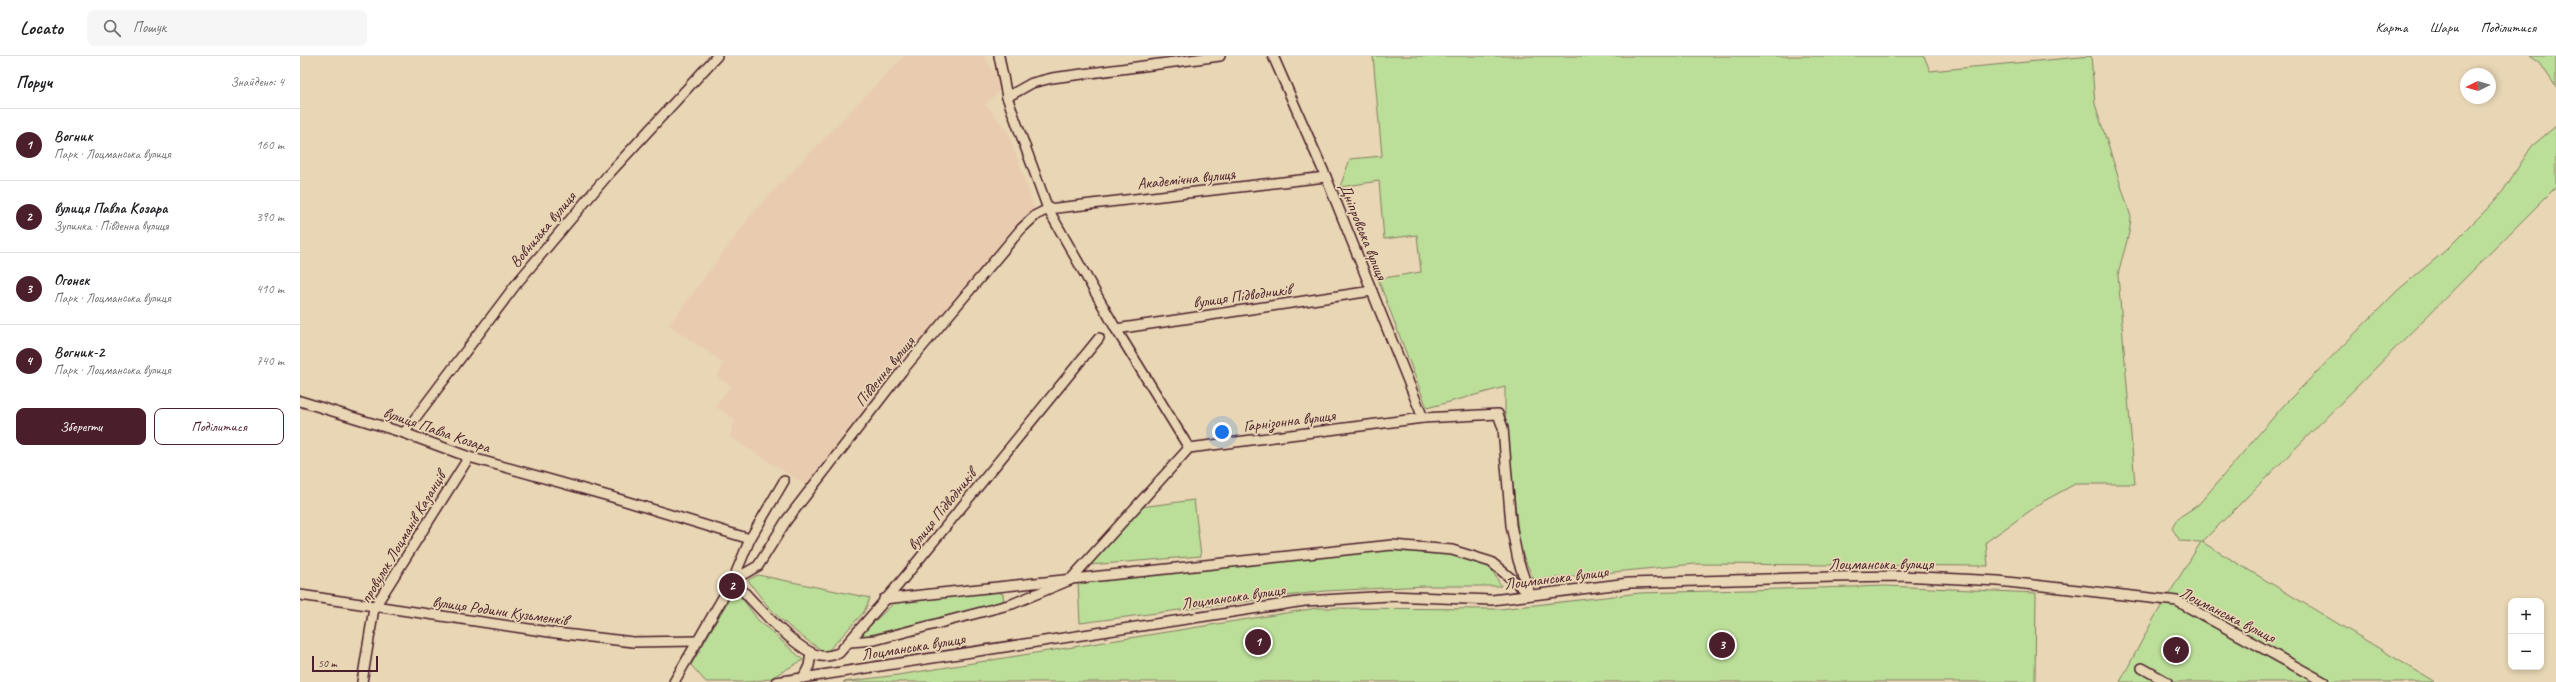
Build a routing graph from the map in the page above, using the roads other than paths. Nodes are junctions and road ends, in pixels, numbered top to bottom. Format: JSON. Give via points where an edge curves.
{"nodes":[{"id":1,"x":717,"y":56,"type":"edge"},
{"id":2,"x":999,"y":56,"type":"edge"},
{"id":3,"x":1220,"y":56,"type":"edge"},
{"id":4,"x":1273,"y":56,"type":"edge"},
{"id":5,"x":1007,"y":97,"type":"junction"},
{"id":6,"x":1326,"y":178,"type":"junction"},
{"id":7,"x":1048,"y":209,"type":"junction"},
{"id":8,"x":1372,"y":291,"type":"junction"},
{"id":9,"x":1116,"y":329,"type":"junction"},
{"id":10,"x":1099,"y":338,"type":"dead end"},
{"id":11,"x":300,"y":402,"type":"edge"},
{"id":12,"x":1423,"y":418,"type":"junction"},
{"id":13,"x":404,"y":433,"type":"junction"},
{"id":14,"x":1188,"y":448,"type":"junction"},
{"id":15,"x":469,"y":457,"type":"junction"},
{"id":16,"x":784,"y":481,"type":"dead end"},
{"id":17,"x":750,"y":539,"type":"junction"},
{"id":18,"x":733,"y":580,"type":"junction"},
{"id":19,"x":1070,"y":580,"type":"junction"},
{"id":20,"x":300,"y":595,"type":"edge"},
{"id":21,"x":1530,"y":595,"type":"junction"},
{"id":22,"x":884,"y":599,"type":"junction"},
{"id":23,"x":374,"y":608,"type":"junction"},
{"id":24,"x":698,"y":641,"type":"junction"},
{"id":25,"x":850,"y":642,"type":"junction"},
{"id":26,"x":811,"y":653,"type":"junction"},
{"id":27,"x":2142,"y":668,"type":"dead end"},
{"id":28,"x":803,"y":678,"type":"junction"},
{"id":29,"x":362,"y":682,"type":"edge"},
{"id":30,"x":674,"y":682,"type":"edge"},
{"id":31,"x":776,"y":682,"type":"edge"},
{"id":32,"x":2167,"y":682,"type":"edge"},
{"id":33,"x":2324,"y":682,"type":"edge"}],
"edges":[{"from":1,"to":13,"type":"street","name":"Вовнизька вулиця","via":[[607,176],[522,277]]},
{"from":2,"to":5,"type":"street"},
{"from":3,"to":5,"type":"street","via":[[1052,78],[1032,83]]},
{"from":4,"to":6,"type":"street","name":"Дніпровська вулиця"},
{"from":5,"to":7,"type":"street"},
{"from":6,"to":7,"type":"street","name":"Академічна вулиця"},
{"from":6,"to":8,"type":"street","name":"Дніпровська вулиця"},
{"from":7,"to":9,"type":"street"},
{"from":7,"to":18,"type":"street","name":"Південна вулиця","via":[[1036,215],[1021,229],[902,371],[786,521],[758,566]]},
{"from":8,"to":9,"type":"street","name":"вулиця Підводників"},
{"from":8,"to":12,"type":"street","name":"Дніпровська вулиця"},
{"from":9,"to":14,"type":"street"},
{"from":10,"to":22,"type":"street","name":"вулиця Підводників","via":[[899,584]]},
{"from":11,"to":13,"type":"street","name":"вулиця Павла Козара"},
{"from":12,"to":14,"type":"street","name":"Гарнізонна вулиця"},
{"from":12,"to":21,"type":"street","name":"Гарнізонна вулиця","via":[[1498,414],[1503,428],[1510,525]]},
{"from":13,"to":15,"type":"street","name":"вулиця Павла Козара"},
{"from":14,"to":19,"type":"street"},
{"from":15,"to":17,"type":"street","name":"вулиця Павла Козара"},
{"from":15,"to":23,"type":"street","name":"провулок Лоцманів Казанців"},
{"from":16,"to":17,"type":"street"},
{"from":17,"to":18,"type":"street"},
{"from":18,"to":24,"type":"street"},
{"from":18,"to":26,"type":"street","via":[[776,625]]},
{"from":19,"to":21,"type":"street","via":[[1392,545],[1452,550],[1491,562]]},
{"from":19,"to":22,"type":"street"},
{"from":19,"to":25,"type":"street","via":[[1012,604],[875,640]]},
{"from":20,"to":23,"type":"street","name":"вулиця Родини Кузьменків"},
{"from":21,"to":28,"type":"street","name":"Лоцманська вулиця","via":[[1492,600],[1390,596],[1306,601]]},
{"from":21,"to":33,"type":"street","name":"Лоцманська вулиця","via":[[1629,583],[1902,576],[1998,580],[2177,601]]},
{"from":22,"to":25,"type":"street","name":"вулиця Підводників"},
{"from":23,"to":24,"type":"street","name":"вулиця Родини Кузьменків","via":[[633,642]]},
{"from":23,"to":29,"type":"street","name":"провулок Лоцманів Казанців"},
{"from":24,"to":30,"type":"street"},
{"from":25,"to":26,"type":"street","name":"вулиця Підводників","via":[[839,653],[830,657]]},
{"from":26,"to":28,"type":"street","via":[[809,666]]},
{"from":27,"to":32,"type":"street"},
{"from":28,"to":31,"type":"street","name":"Лоцманська вулиця"}]}
